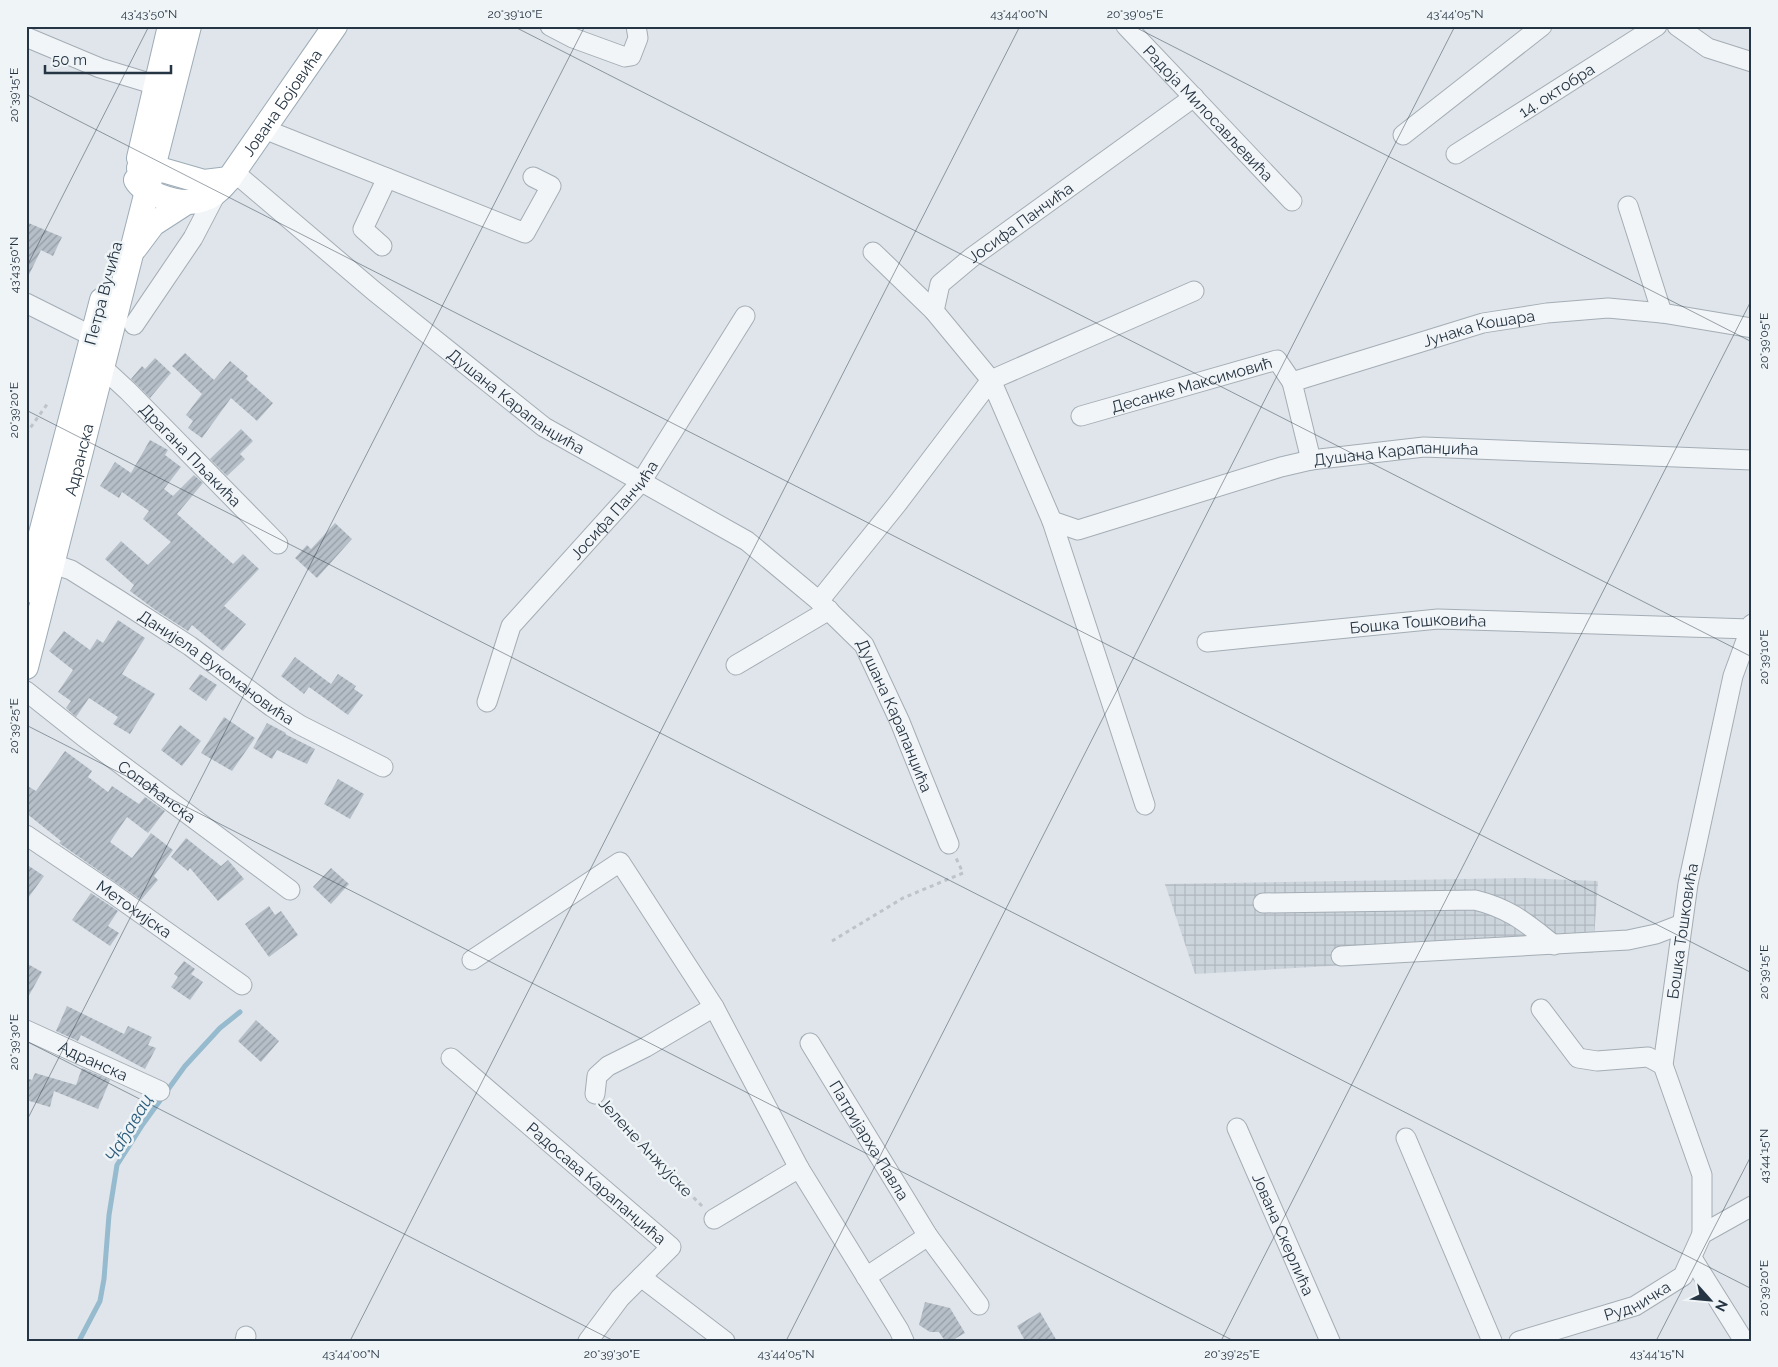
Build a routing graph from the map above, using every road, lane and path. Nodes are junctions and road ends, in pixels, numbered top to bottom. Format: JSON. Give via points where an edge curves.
{"nodes":[{"id":1,"x":170,"y":26,"type":"edge"},
{"id":2,"x":189,"y":26,"type":"edge"},
{"id":3,"x":336,"y":26,"type":"edge"},
{"id":4,"x":550,"y":26,"type":"edge"},
{"id":5,"x":636,"y":26,"type":"edge"},
{"id":6,"x":1126,"y":26,"type":"edge"},
{"id":7,"x":1542,"y":26,"type":"edge"},
{"id":8,"x":1657,"y":26,"type":"edge"},
{"id":9,"x":1677,"y":26,"type":"edge"},
{"id":10,"x":26,"y":37,"type":"edge"},
{"id":11,"x":1752,"y":62,"type":"edge"},
{"id":12,"x":156,"y":84,"type":"junction"},
{"id":13,"x":1194,"y":97,"type":"junction"},
{"id":14,"x":168,"y":108,"type":"junction"},
{"id":15,"x":264,"y":129,"type":"junction"},
{"id":16,"x":1403,"y":135,"type":"dead end"},
{"id":17,"x":1456,"y":154,"type":"dead end"},
{"id":18,"x":142,"y":176,"type":"junction"},
{"id":19,"x":533,"y":177,"type":"dead end"},
{"id":20,"x":387,"y":178,"type":"junction"},
{"id":21,"x":195,"y":180,"type":"junction"},
{"id":22,"x":226,"y":181,"type":"junction"},
{"id":23,"x":1292,"y":201,"type":"dead end"},
{"id":24,"x":187,"y":202,"type":"junction"},
{"id":25,"x":1628,"y":206,"type":"dead end"},
{"id":26,"x":382,"y":246,"type":"dead end"},
{"id":27,"x":873,"y":252,"type":"dead end"},
{"id":28,"x":130,"y":253,"type":"junction"},
{"id":29,"x":1194,"y":290,"type":"dead end"},
{"id":30,"x":26,"y":303,"type":"edge"},
{"id":31,"x":934,"y":311,"type":"junction"},
{"id":32,"x":1662,"y":312,"type":"junction"},
{"id":33,"x":745,"y":316,"type":"dead end"},
{"id":34,"x":134,"y":326,"type":"dead end"},
{"id":35,"x":1752,"y":328,"type":"edge"},
{"id":36,"x":92,"y":336,"type":"junction"},
{"id":37,"x":102,"y":367,"type":"junction"},
{"id":38,"x":991,"y":380,"type":"junction"},
{"id":39,"x":1292,"y":382,"type":"junction"},
{"id":40,"x":48,"y":403,"type":"dead end"},
{"id":41,"x":1081,"y":416,"type":"dead end"},
{"id":42,"x":26,"y":434,"type":"edge"},
{"id":43,"x":1311,"y":460,"type":"junction"},
{"id":44,"x":1752,"y":460,"type":"edge"},
{"id":45,"x":641,"y":482,"type":"junction"},
{"id":46,"x":1052,"y":521,"type":"junction"},
{"id":47,"x":278,"y":544,"type":"dead end"},
{"id":48,"x":37,"y":564,"type":"edge"},
{"id":49,"x":26,"y":591,"type":"edge"},
{"id":50,"x":824,"y":606,"type":"junction"},
{"id":51,"x":1751,"y":626,"type":"edge"},
{"id":52,"x":1207,"y":642,"type":"dead end"},
{"id":53,"x":28,"y":653,"type":"edge"},
{"id":54,"x":736,"y":665,"type":"dead end"},
{"id":55,"x":26,"y":691,"type":"edge"},
{"id":56,"x":487,"y":702,"type":"dead end"},
{"id":57,"x":383,"y":767,"type":"dead end"},
{"id":58,"x":1145,"y":805,"type":"dead end"},
{"id":59,"x":26,"y":835,"type":"edge"},
{"id":60,"x":950,"y":844,"type":"joint"},
{"id":61,"x":290,"y":890,"type":"dead end"},
{"id":62,"x":1263,"y":903,"type":"dead end"},
{"id":63,"x":1682,"y":924,"type":"junction"},
{"id":64,"x":832,"y":941,"type":"dead end"},
{"id":65,"x":1554,"y":945,"type":"junction"},
{"id":66,"x":1341,"y":956,"type":"dead end"},
{"id":67,"x":472,"y":960,"type":"dead end"},
{"id":68,"x":242,"y":985,"type":"dead end"},
{"id":69,"x":714,"y":1007,"type":"junction"},
{"id":70,"x":1541,"y":1008,"type":"dead end"},
{"id":71,"x":26,"y":1030,"type":"edge"},
{"id":72,"x":810,"y":1043,"type":"dead end"},
{"id":73,"x":451,"y":1058,"type":"dead end"},
{"id":74,"x":1662,"y":1066,"type":"junction"},
{"id":75,"x":160,"y":1092,"type":"dead end"},
{"id":76,"x":595,"y":1094,"type":"joint"},
{"id":77,"x":1237,"y":1128,"type":"dead end"},
{"id":78,"x":1406,"y":1138,"type":"dead end"},
{"id":79,"x":799,"y":1168,"type":"junction"},
{"id":80,"x":1752,"y":1206,"type":"edge"},
{"id":81,"x":714,"y":1219,"type":"joint"},
{"id":82,"x":1702,"y":1234,"type":"junction"},
{"id":83,"x":928,"y":1236,"type":"junction"},
{"id":84,"x":1692,"y":1258,"type":"junction"},
{"id":85,"x":641,"y":1277,"type":"junction"},
{"id":86,"x":866,"y":1277,"type":"junction"},
{"id":87,"x":979,"y":1305,"type":"dead end"},
{"id":88,"x":588,"y":1341,"type":"edge"},
{"id":89,"x":725,"y":1341,"type":"edge"},
{"id":90,"x":904,"y":1341,"type":"edge"},
{"id":91,"x":1330,"y":1341,"type":"edge"},
{"id":92,"x":1492,"y":1341,"type":"edge"},
{"id":93,"x":1519,"y":1341,"type":"edge"},
{"id":94,"x":1744,"y":1341,"type":"edge"}],
"edges":[{"from":1,"to":12,"type":"main road","name":"Петра Вучића"},
{"from":2,"to":14,"type":"main road","name":"Петра Вучића"},
{"from":3,"to":15,"type":"main road","name":"Јована Бојовића"},
{"from":4,"to":5,"type":"street","via":[[625,57],[632,56],[638,38]]},
{"from":6,"to":13,"type":"street","name":"Радоја Милосављевића"},
{"from":7,"to":16,"type":"street"},
{"from":8,"to":17,"type":"street","name":"14. октобра"},
{"from":9,"to":11,"type":"street","via":[[1708,48]]},
{"from":10,"to":12,"type":"street","via":[[100,68]]},
{"from":12,"to":18,"type":"main road","name":"Петра Вучића"},
{"from":13,"to":23,"type":"street","name":"Радоја Милосављевића"},
{"from":13,"to":31,"type":"street","name":"Јосифа Панчића","via":[[971,258],[940,284]]},
{"from":14,"to":18,"type":"main road","name":"Петра Вучића"},
{"from":14,"to":21,"type":"main road","via":[[166,130],[170,156]]},
{"from":15,"to":20,"type":"street"},
{"from":15,"to":22,"type":"main road","name":"Јована Бојовића"},
{"from":18,"to":21,"type":"main road"},
{"from":18,"to":24,"type":"main road"},
{"from":18,"to":28,"type":"main road","name":"Петра Вучића"},
{"from":18,"to":36,"type":"main road","name":"Петра Вучића"},
{"from":19,"to":20,"type":"street","via":[[551,186],[525,233]]},
{"from":20,"to":26,"type":"street","via":[[363,229]]},
{"from":21,"to":22,"type":"main road"},
{"from":22,"to":24,"type":"main road","via":[[197,202]]},
{"from":22,"to":34,"type":"street","via":[[193,238]]},
{"from":22,"to":45,"type":"street","name":"Душана Карапанџића","via":[[374,291],[544,427]]},
{"from":24,"to":28,"type":"main road","via":[[153,224]]},
{"from":25,"to":32,"type":"street"},
{"from":27,"to":31,"type":"street"},
{"from":28,"to":37,"type":"main road","name":"Адранска"},
{"from":29,"to":38,"type":"street"},
{"from":30,"to":36,"type":"street"},
{"from":31,"to":38,"type":"street"},
{"from":32,"to":35,"type":"street","name":"Јунака Кошара"},
{"from":32,"to":39,"type":"street","name":"Јунака Кошара","via":[[1608,308],[1484,323]]},
{"from":33,"to":45,"type":"street","name":"Јосифа Панчића"},
{"from":36,"to":48,"type":"main road","name":"Петра Вучића"},
{"from":37,"to":47,"type":"street","name":"Драгана Пљакића"},
{"from":37,"to":48,"type":"main road","name":"Адранска"},
{"from":38,"to":46,"type":"street"},
{"from":38,"to":50,"type":"street","via":[[896,504]]},
{"from":39,"to":41,"type":"street","name":"Десанке Максимовић","via":[[1277,360]]},
{"from":39,"to":43,"type":"street"},
{"from":40,"to":42,"type":"path"},
{"from":43,"to":44,"type":"street","name":"Душана Карапанџића","via":[[1424,447]]},
{"from":43,"to":46,"type":"street","name":"Душана Карапанџића","via":[[1078,530]]},
{"from":45,"to":50,"type":"street","name":"Душана Карапанџића","via":[[746,541]]},
{"from":45,"to":56,"type":"street","name":"Јосифа Панчића","via":[[512,626]]},
{"from":46,"to":58,"type":"street"},
{"from":48,"to":49,"type":"main road","name":"Адранска"},
{"from":48,"to":53,"type":"main road","name":"Адранска"},
{"from":48,"to":57,"type":"street","name":"Данијела Вукомановића","via":[[71,570],[190,646],[300,725]]},
{"from":50,"to":54,"type":"street"},
{"from":50,"to":60,"type":"street","name":"Душана Карапанџића","via":[[864,645],[900,722]]},
{"from":51,"to":52,"type":"street","name":"Бошка Тошковића","via":[[1438,619]]},
{"from":51,"to":63,"type":"street","name":"Бошка Тошковића","via":[[1733,676]]},
{"from":55,"to":61,"type":"street","name":"Сопоћанска"},
{"from":59,"to":68,"type":"street","name":"Метохијска"},
{"from":60,"to":64,"type":"path","via":[[963,873],[903,898]]},
{"from":62,"to":65,"type":"street","via":[[1475,900],[1515,915]]},
{"from":63,"to":65,"type":"street","via":[[1628,940]]},
{"from":63,"to":74,"type":"street","name":"Бошка Тошковића"},
{"from":65,"to":66,"type":"street"},
{"from":67,"to":69,"type":"street","via":[[620,862]]},
{"from":69,"to":76,"type":"street","name":"Јелене Анжујске","via":[[608,1066],[597,1076]]},
{"from":69,"to":79,"type":"street"},
{"from":70,"to":74,"type":"street","via":[[1578,1058],[1597,1061],[1648,1057]]},
{"from":71,"to":75,"type":"street","name":"Адранска"},
{"from":72,"to":83,"type":"street","name":"Патријарха Павла"},
{"from":73,"to":85,"type":"street","name":"Радосава Карапанџића","via":[[671,1247]]},
{"from":74,"to":82,"type":"street","name":"Бошка Тошковића","via":[[1702,1175]]},
{"from":76,"to":81,"type":"path","name":"Јелене Анжујске","via":[[604,1108]]},
{"from":77,"to":91,"type":"street","name":"Јована Скерлића"},
{"from":78,"to":92,"type":"street"},
{"from":79,"to":81,"type":"street"},
{"from":79,"to":86,"type":"street"},
{"from":80,"to":82,"type":"street"},
{"from":82,"to":84,"type":"street","name":"Рудничка"},
{"from":83,"to":86,"type":"street"},
{"from":83,"to":87,"type":"street","name":"Патријарха Павла"},
{"from":84,"to":93,"type":"street","name":"Рудничка","via":[[1684,1276],[1635,1306]]},
{"from":84,"to":94,"type":"street"},
{"from":85,"to":88,"type":"street","name":"Радосава Карапанџића","via":[[620,1298]]},
{"from":85,"to":89,"type":"street"},
{"from":86,"to":90,"type":"street"}]}
